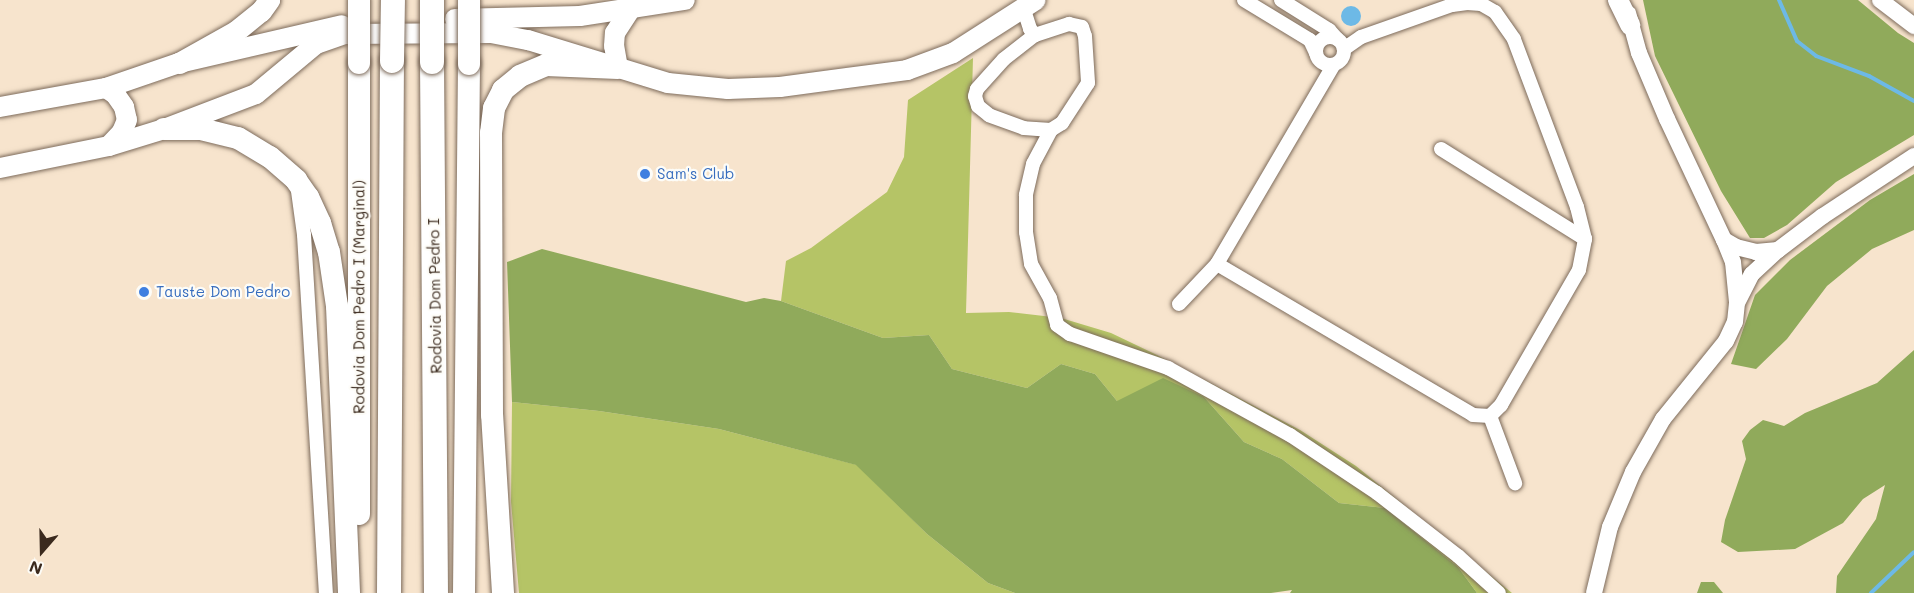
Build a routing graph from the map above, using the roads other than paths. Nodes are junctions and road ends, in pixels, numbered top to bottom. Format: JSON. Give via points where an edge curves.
{"nodes":[{"id":1,"x":269,"y":0,"type":"edge"},
{"id":2,"x":359,"y":0,"type":"edge"},
{"id":3,"x":393,"y":0,"type":"edge"},
{"id":4,"x":432,"y":0,"type":"edge"},
{"id":5,"x":469,"y":0,"type":"edge"},
{"id":6,"x":675,"y":0,"type":"edge"},
{"id":7,"x":1244,"y":0,"type":"edge"},
{"id":8,"x":1281,"y":0,"type":"edge"},
{"id":9,"x":1618,"y":0,"type":"edge"},
{"id":10,"x":1626,"y":0,"type":"edge"},
{"id":11,"x":1880,"y":0,"type":"edge"},
{"id":12,"x":1022,"y":6,"type":"edge"},
{"id":13,"x":632,"y":7,"type":"junction"},
{"id":14,"x":1630,"y":25,"type":"junction"},
{"id":15,"x":1914,"y":26,"type":"edge"},
{"id":16,"x":1035,"y":35,"type":"junction"},
{"id":17,"x":1342,"y":44,"type":"junction"},
{"id":18,"x":1316,"y":53,"type":"junction"},
{"id":19,"x":179,"y":63,"type":"junction"},
{"id":20,"x":1333,"y":66,"type":"junction"},
{"id":21,"x":618,"y":68,"type":"junction"},
{"id":22,"x":106,"y":88,"type":"junction"},
{"id":23,"x":0,"y":107,"type":"edge"},
{"id":24,"x":164,"y":129,"type":"junction"},
{"id":25,"x":1051,"y":130,"type":"junction"},
{"id":26,"x":109,"y":146,"type":"junction"},
{"id":27,"x":1441,"y":149,"type":"dead end"},
{"id":28,"x":1914,"y":156,"type":"edge"},
{"id":29,"x":0,"y":168,"type":"edge"},
{"id":30,"x":296,"y":180,"type":"junction"},
{"id":31,"x":1585,"y":239,"type":"junction"},
{"id":32,"x":1724,"y":240,"type":"junction"},
{"id":33,"x":1778,"y":250,"type":"junction"},
{"id":34,"x":1217,"y":264,"type":"junction"},
{"id":35,"x":1737,"y":302,"type":"junction"},
{"id":36,"x":1179,"y":304,"type":"dead end"},
{"id":37,"x":1490,"y":416,"type":"junction"},
{"id":38,"x":1515,"y":483,"type":"dead end"},
{"id":39,"x":326,"y":593,"type":"edge"},
{"id":40,"x":349,"y":593,"type":"edge"},
{"id":41,"x":359,"y":593,"type":"edge"},
{"id":42,"x":389,"y":593,"type":"edge"},
{"id":43,"x":436,"y":593,"type":"edge"},
{"id":44,"x":464,"y":593,"type":"edge"},
{"id":45,"x":503,"y":593,"type":"edge"},
{"id":46,"x":1500,"y":593,"type":"edge"},
{"id":47,"x":1594,"y":593,"type":"edge"}],
"edges":[{"from":1,"to":19,"type":"main road","via":[[236,31]]},
{"from":2,"to":41,"type":"highway","name":"Rodovia Dom Pedro I (Marginal)","bridge":true},
{"from":3,"to":42,"type":"highway","bridge":true},
{"from":4,"to":43,"type":"highway","name":"Rodovia Dom Pedro I","bridge":true},
{"from":5,"to":44,"type":"highway","name":"Rodovia Dom Pedro I","bridge":true},
{"from":6,"to":13,"type":"main road"},
{"from":7,"to":18,"type":"street","via":[[1310,40]]},
{"from":8,"to":17,"type":"street","via":[[1329,30]]},
{"from":9,"to":14,"type":"main road"},
{"from":10,"to":14,"type":"street"},
{"from":11,"to":15,"type":"street"},
{"from":12,"to":16,"type":"street"},
{"from":12,"to":21,"type":"main road","via":[[953,53],[907,70],[728,89],[668,83]]},
{"from":13,"to":19,"type":"main road","via":[[554,18],[354,23]]},
{"from":13,"to":21,"type":"main road","via":[[615,33]]},
{"from":14,"to":32,"type":"street","via":[[1667,119]]},
{"from":16,"to":25,"type":"street","via":[[1069,24],[1082,27],[1085,36],[1088,84],[1062,123]]},
{"from":16,"to":25,"type":"street","via":[[986,76],[975,96],[978,106],[989,115],[1024,128]]},
{"from":17,"to":18,"type":"street","via":[[1331,37],[1322,39]]},
{"from":17,"to":20,"type":"street","via":[[1342,59]]},
{"from":17,"to":31,"type":"street","via":[[1452,5],[1481,4],[1495,12],[1514,39],[1577,207]]},
{"from":18,"to":20,"type":"street","via":[[1320,62]]},
{"from":19,"to":22,"type":"main road"},
{"from":20,"to":34,"type":"street"},
{"from":21,"to":24,"type":"main road","via":[[528,40],[491,33],[345,34],[316,44],[256,94]]},
{"from":21,"to":45,"type":"highway","via":[[546,65],[520,76],[503,90],[494,108],[492,415]]},
{"from":22,"to":23,"type":"main road"},
{"from":22,"to":26,"type":"main road","via":[[124,107],[127,120]]},
{"from":24,"to":26,"type":"main road"},
{"from":24,"to":30,"type":"highway","via":[[201,129],[238,138],[270,157]]},
{"from":25,"to":46,"type":"street","via":[[1033,164],[1026,195],[1026,232],[1031,264],[1050,298],[1057,325],[1070,334],[1168,368],[1290,435],[1377,493]]},
{"from":26,"to":29,"type":"main road"},
{"from":27,"to":31,"type":"street"},
{"from":28,"to":33,"type":"street"},
{"from":30,"to":39,"type":"street","via":[[304,235]]},
{"from":30,"to":40,"type":"highway","via":[[309,197],[320,223],[337,306]]},
{"from":31,"to":37,"type":"street","via":[[1579,270],[1501,405]]},
{"from":32,"to":33,"type":"street","via":[[1756,252]]},
{"from":32,"to":35,"type":"street","via":[[1733,262]]},
{"from":33,"to":35,"type":"street","via":[[1752,274]]},
{"from":34,"to":36,"type":"street"},
{"from":34,"to":37,"type":"street","via":[[1473,415]]},
{"from":35,"to":47,"type":"street","via":[[1735,322],[1726,341],[1663,419],[1633,472],[1610,528]]},
{"from":37,"to":38,"type":"street"}]}
